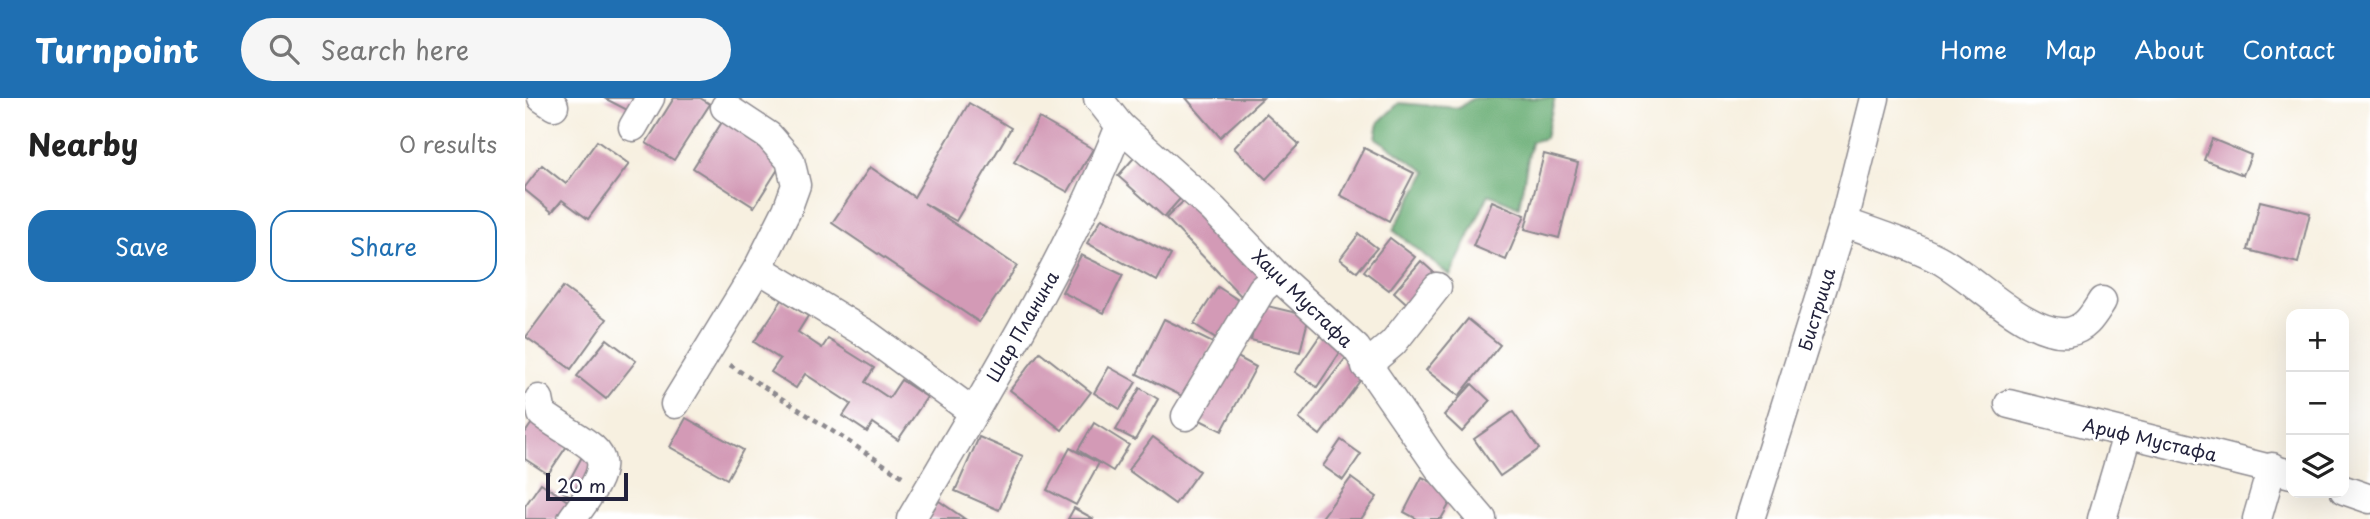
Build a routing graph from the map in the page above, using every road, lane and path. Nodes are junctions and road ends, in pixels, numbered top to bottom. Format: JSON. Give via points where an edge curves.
{"nodes":[{"id":1,"x":650,"y":98,"type":"edge"},
{"id":2,"x":1098,"y":98,"type":"edge"},
{"id":3,"x":1875,"y":98,"type":"edge"},
{"id":4,"x":725,"y":107,"type":"dead end"},
{"id":5,"x":1120,"y":126,"type":"junction"},
{"id":6,"x":633,"y":127,"type":"dead end"},
{"id":7,"x":1843,"y":222,"type":"junction"},
{"id":8,"x":758,"y":268,"type":"junction"},
{"id":9,"x":1277,"y":276,"type":"junction"},
{"id":10,"x":1437,"y":287,"type":"dead end"},
{"id":11,"x":2102,"y":301,"type":"dead end"},
{"id":12,"x":708,"y":351,"type":"junction"},
{"id":13,"x":1366,"y":366,"type":"junction"},
{"id":14,"x":539,"y":399,"type":"dead end"},
{"id":15,"x":675,"y":404,"type":"dead end"},
{"id":16,"x":2009,"y":404,"type":"dead end"},
{"id":17,"x":973,"y":412,"type":"junction"},
{"id":18,"x":1186,"y":416,"type":"dead end"},
{"id":19,"x":2127,"y":435,"type":"junction"},
{"id":20,"x":2281,"y":470,"type":"edge"},
{"id":21,"x":926,"y":492,"type":"junction"},
{"id":22,"x":2349,"y":492,"type":"edge"},
{"id":23,"x":2370,"y":499,"type":"edge"},
{"id":24,"x":572,"y":519,"type":"edge"},
{"id":25,"x":911,"y":519,"type":"edge"},
{"id":26,"x":1482,"y":519,"type":"edge"},
{"id":27,"x":1750,"y":519,"type":"edge"},
{"id":28,"x":2102,"y":519,"type":"edge"},
{"id":29,"x":2257,"y":519,"type":"edge"}],
"edges":[{"from":1,"to":6,"type":"street"},
{"from":2,"to":5,"type":"street","name":"Хаџи Мустафа"},
{"from":3,"to":7,"type":"street","name":"Бистрица"},
{"from":4,"to":8,"type":"street","via":[[769,136],[790,160],[796,185]]},
{"from":5,"to":9,"type":"street","name":"Хаџи Мустафа","via":[[1213,209]]},
{"from":5,"to":17,"type":"street","name":"Шар Планина","via":[[1054,271]]},
{"from":7,"to":11,"type":"street","via":[[1938,259],[1994,300],[2050,330],[2068,332],[2087,324]]},
{"from":7,"to":27,"type":"street","name":"Бистрица"},
{"from":8,"to":12,"type":"street"},
{"from":8,"to":17,"type":"street","via":[[868,335]]},
{"from":9,"to":13,"type":"street","name":"Хаџи Мустафа","via":[[1356,348]]},
{"from":9,"to":18,"type":"street","via":[[1262,289]]},
{"from":10,"to":13,"type":"street","via":[[1392,343]]},
{"from":12,"to":15,"type":"street"},
{"from":12,"to":21,"type":"path"},
{"from":13,"to":26,"type":"street","name":"Хаџи Мустафа","via":[[1441,471]]},
{"from":14,"to":24,"type":"street","via":[[542,414],[592,445],[601,456],[602,471]]},
{"from":16,"to":19,"type":"street","name":"Ариф Мустафа"},
{"from":17,"to":21,"type":"street","name":"Шар Планина"},
{"from":19,"to":20,"type":"street","name":"Ариф Мустафа"},
{"from":19,"to":28,"type":"street"},
{"from":20,"to":29,"type":"street"},
{"from":21,"to":25,"type":"street","name":"Шар Планина"},
{"from":22,"to":23,"type":"street"}]}
